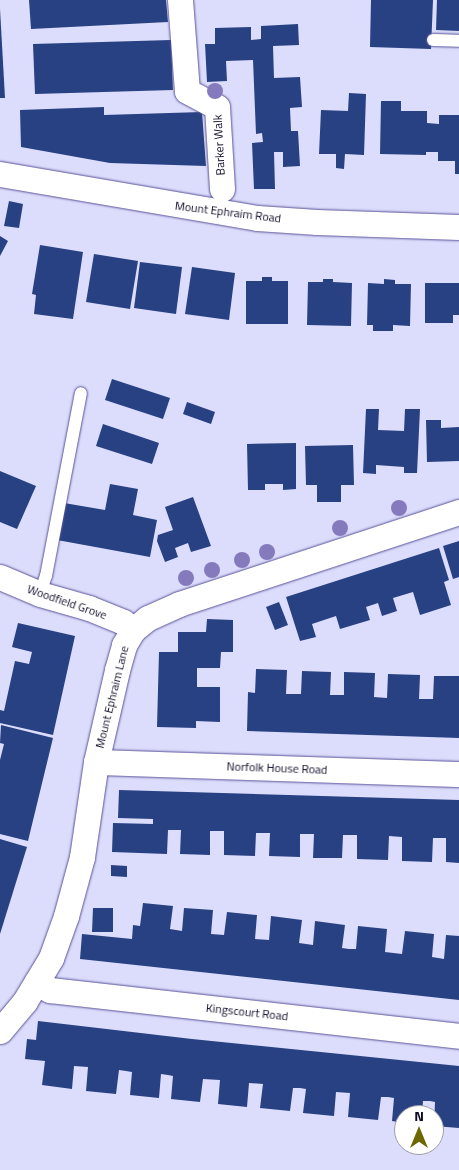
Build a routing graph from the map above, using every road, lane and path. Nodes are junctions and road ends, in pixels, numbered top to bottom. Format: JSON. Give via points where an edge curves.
{"nodes":[{"id":1,"x":180,"y":0,"type":"edge"},
{"id":2,"x":433,"y":40,"type":"dead end"},
{"id":3,"x":459,"y":41,"type":"edge"},
{"id":4,"x":0,"y":174,"type":"edge"},
{"id":5,"x":222,"y":189,"type":"dead end"},
{"id":6,"x":459,"y":226,"type":"edge"},
{"id":7,"x":81,"y":394,"type":"dead end"},
{"id":8,"x":459,"y":512,"type":"edge"},
{"id":9,"x":0,"y":577,"type":"edge"},
{"id":10,"x":40,"y":594,"type":"junction"},
{"id":11,"x":133,"y":630,"type":"junction"},
{"id":12,"x":96,"y":762,"type":"junction"},
{"id":13,"x":459,"y":774,"type":"edge"},
{"id":14,"x":36,"y":983,"type":"junction"},
{"id":15,"x":0,"y":1031,"type":"edge"},
{"id":16,"x":459,"y":1036,"type":"edge"}],
"edges":[{"from":1,"to":5,"type":"street","name":"Barker Walk","via":[[187,91],[217,107]]},
{"from":2,"to":3,"type":"lane"},
{"from":4,"to":6,"type":"street","name":"Mount Ephraim Road","via":[[257,218]]},
{"from":7,"to":10,"type":"lane"},
{"from":8,"to":11,"type":"street","name":"Mount Ephraim Lane","via":[[179,604],[148,618]]},
{"from":9,"to":10,"type":"street","name":"Woodfield Grove"},
{"from":10,"to":11,"type":"street","name":"Woodfield Grove","via":[[89,608],[123,622]]},
{"from":11,"to":12,"type":"street","name":"Mount Ephraim Lane","via":[[124,645]]},
{"from":12,"to":13,"type":"street","name":"Norfolk House Road"},
{"from":12,"to":14,"type":"street","name":"Mount Ephraim Lane","via":[[82,857],[69,908],[51,958]]},
{"from":14,"to":15,"type":"street","name":"Mount Ephraim Lane"},
{"from":14,"to":16,"type":"street","name":"Kingscourt Road","via":[[50,990]]}]}
